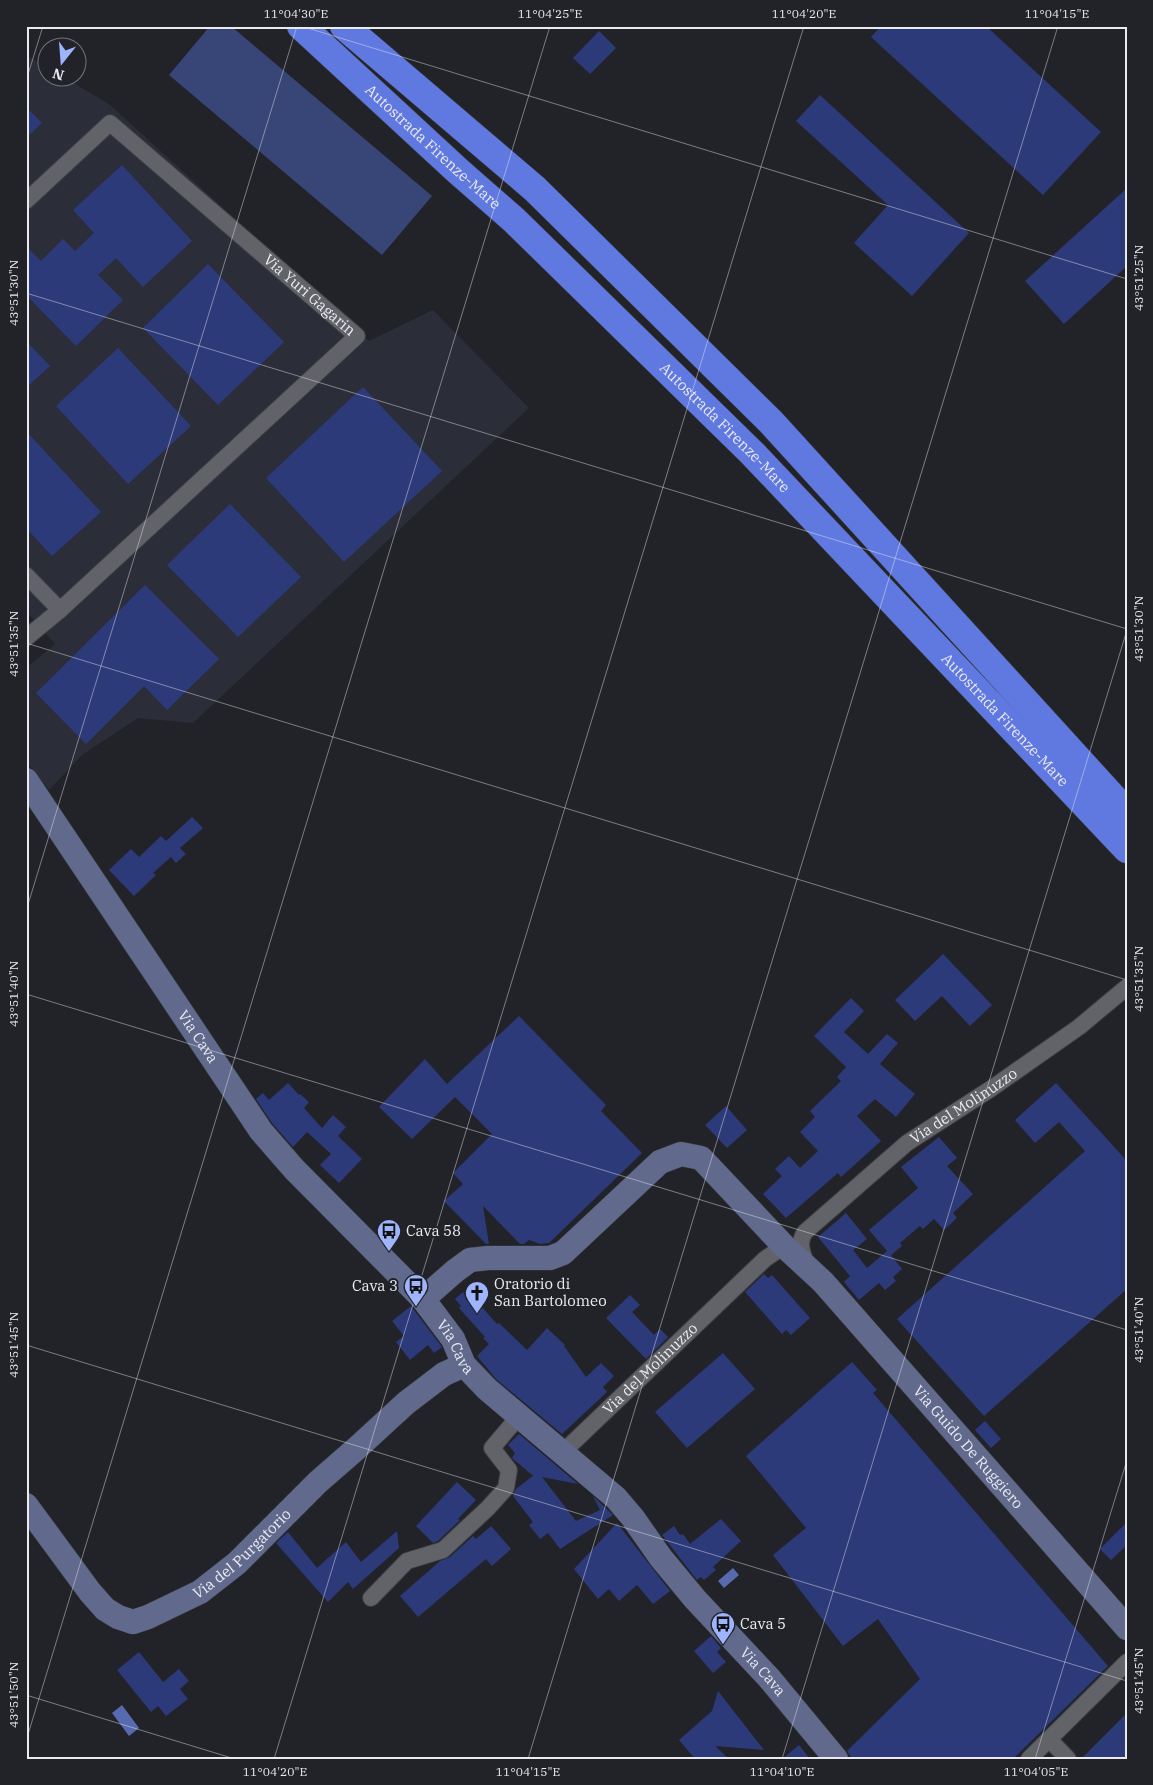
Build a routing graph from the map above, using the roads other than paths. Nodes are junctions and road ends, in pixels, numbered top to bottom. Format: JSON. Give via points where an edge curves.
{"nodes":[{"id":1,"x":301,"y":26,"type":"edge"},
{"id":2,"x":344,"y":26,"type":"edge"},
{"id":3,"x":26,"y":200,"type":"edge"},
{"id":4,"x":26,"y":575,"type":"edge"},
{"id":5,"x":60,"y":610,"type":"junction"},
{"id":6,"x":26,"y":638,"type":"edge"},
{"id":7,"x":26,"y":780,"type":"edge"},
{"id":8,"x":1127,"y":813,"type":"edge"},
{"id":9,"x":1127,"y":849,"type":"edge"},
{"id":10,"x":1127,"y":987,"type":"edge"},
{"id":11,"x":804,"y":1232,"type":"joint"},
{"id":12,"x":784,"y":1246,"type":"junction"},
{"id":13,"x":808,"y":1267,"type":"junction"},
{"id":14,"x":423,"y":1299,"type":"junction"},
{"id":15,"x":464,"y":1365,"type":"junction"},
{"id":16,"x":520,"y":1415,"type":"junction"},
{"id":17,"x":562,"y":1453,"type":"junction"},
{"id":18,"x":26,"y":1505,"type":"edge"},
{"id":19,"x":371,"y":1598,"type":"dead end"},
{"id":20,"x":1127,"y":1628,"type":"edge"},
{"id":21,"x":1127,"y":1662,"type":"edge"},
{"id":22,"x":1049,"y":1739,"type":"junction"},
{"id":23,"x":836,"y":1759,"type":"edge"},
{"id":24,"x":1029,"y":1759,"type":"edge"},
{"id":25,"x":1068,"y":1759,"type":"edge"}],
"edges":[{"from":1,"to":9,"type":"highway","name":"Autostrada Firenze-Mare","via":[[514,220],[746,448]]},
{"from":2,"to":8,"type":"highway","name":"Autostrada Firenze-Mare","via":[[535,189],[772,422]]},
{"from":3,"to":5,"type":"street","name":"Via Yuri Gagarin","via":[[110,122],[357,336]]},
{"from":4,"to":5,"type":"street"},
{"from":5,"to":6,"type":"street","name":"Via Yuri Gagarin"},
{"from":7,"to":14,"type":"street","name":"Via Cava","via":[[261,1131],[294,1169]]},
{"from":10,"to":11,"type":"street","name":"Via del Molinuzzo","via":[[1055,1044],[907,1143]]},
{"from":11,"to":13,"type":"street","name":"Via Guido De Ruggiero","via":[[800,1242]]},
{"from":12,"to":13,"type":"street","name":"Via Guido De Ruggiero"},
{"from":12,"to":14,"type":"street","name":"Via Guido De Ruggiero","via":[[702,1158],[681,1154],[660,1162],[563,1253],[550,1258],[470,1260]]},
{"from":12,"to":17,"type":"street","name":"Via del Molinuzzo","via":[[765,1259]]},
{"from":13,"to":20,"type":"street","name":"Via Guido De Ruggiero"},
{"from":14,"to":15,"type":"street","name":"Via Cava","via":[[452,1339]]},
{"from":15,"to":16,"type":"street","name":"Via Cava","via":[[487,1389]]},
{"from":15,"to":18,"type":"street","name":"Via del Purgatorio","via":[[444,1374],[406,1403],[318,1482],[237,1563],[200,1592],[133,1622],[105,1608],[90,1592]]},
{"from":16,"to":17,"type":"street","name":"Via Cava"},
{"from":16,"to":19,"type":"street","via":[[492,1448],[509,1470],[506,1488],[443,1550],[408,1561]]},
{"from":17,"to":23,"type":"street","name":"Via Cava","via":[[616,1498],[689,1592],[769,1678]]},
{"from":21,"to":22,"type":"street"},
{"from":22,"to":24,"type":"street"},
{"from":22,"to":25,"type":"street"}]}
